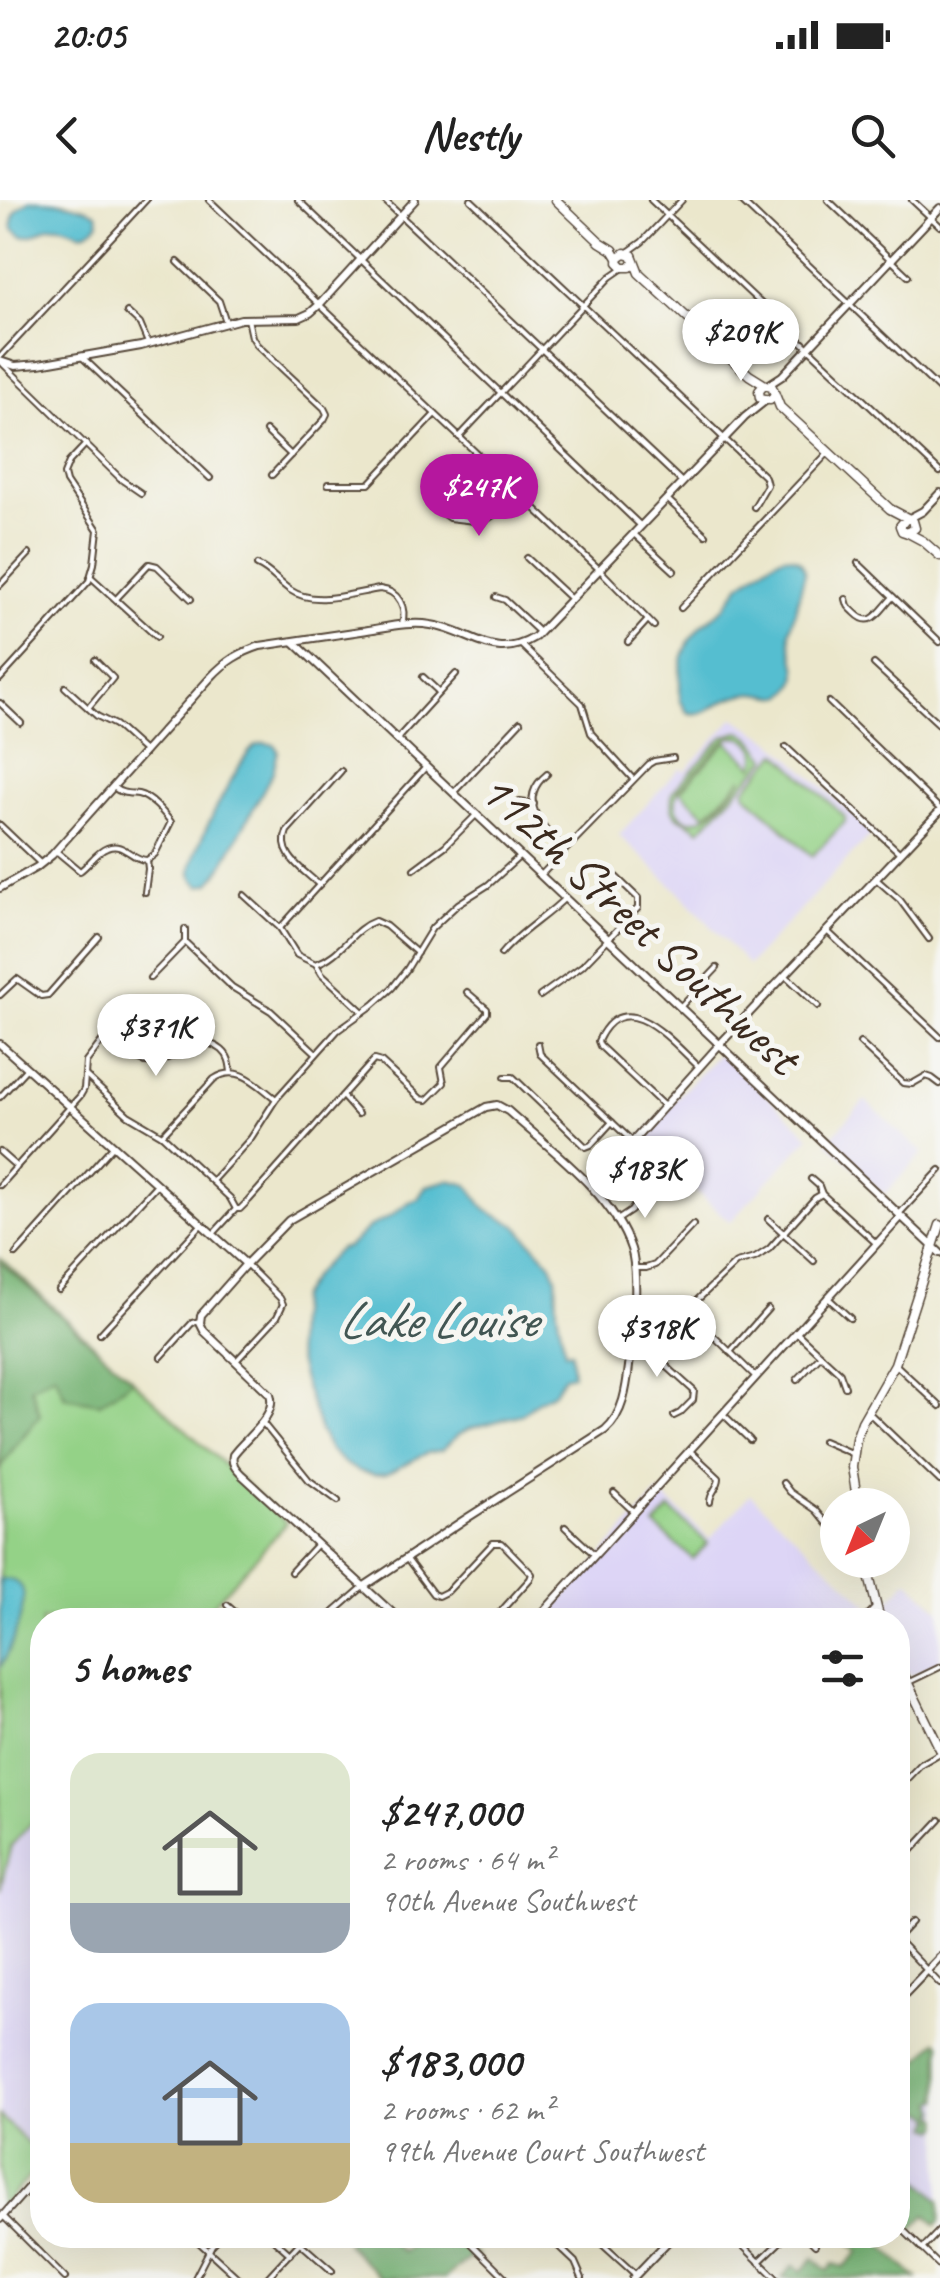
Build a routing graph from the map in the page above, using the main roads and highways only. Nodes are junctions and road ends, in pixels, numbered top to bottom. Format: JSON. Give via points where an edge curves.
{"nodes":[{"id":1,"x":560,"y":200,"type":"edge"},
{"id":2,"x":766,"y":393,"type":"junction"},
{"id":3,"x":909,"y":525,"type":"junction"},
{"id":4,"x":940,"y":556,"type":"edge"},
{"id":5,"x":940,"y":1225,"type":"edge"},
{"id":6,"x":936,"y":1250,"type":"edge"},
{"id":7,"x":855,"y":1488,"type":"edge"},
{"id":8,"x":869,"y":1578,"type":"edge"},
{"id":9,"x":875,"y":1608,"type":"edge"},
{"id":10,"x":910,"y":1690,"type":"edge"},
{"id":11,"x":940,"y":1751,"type":"edge"}],
"edges":[{"from":1,"to":2,"type":"main road"},
{"from":2,"to":3,"type":"main road"},
{"from":2,"to":3,"type":"main road","via":[[883,509]]},
{"from":3,"to":4,"type":"main road"},
{"from":5,"to":6,"type":"main road"},
{"from":6,"to":7,"type":"main road","via":[[895,1364],[860,1428]]},
{"from":8,"to":9,"type":"main road"},
{"from":10,"to":11,"type":"main road"}]}
